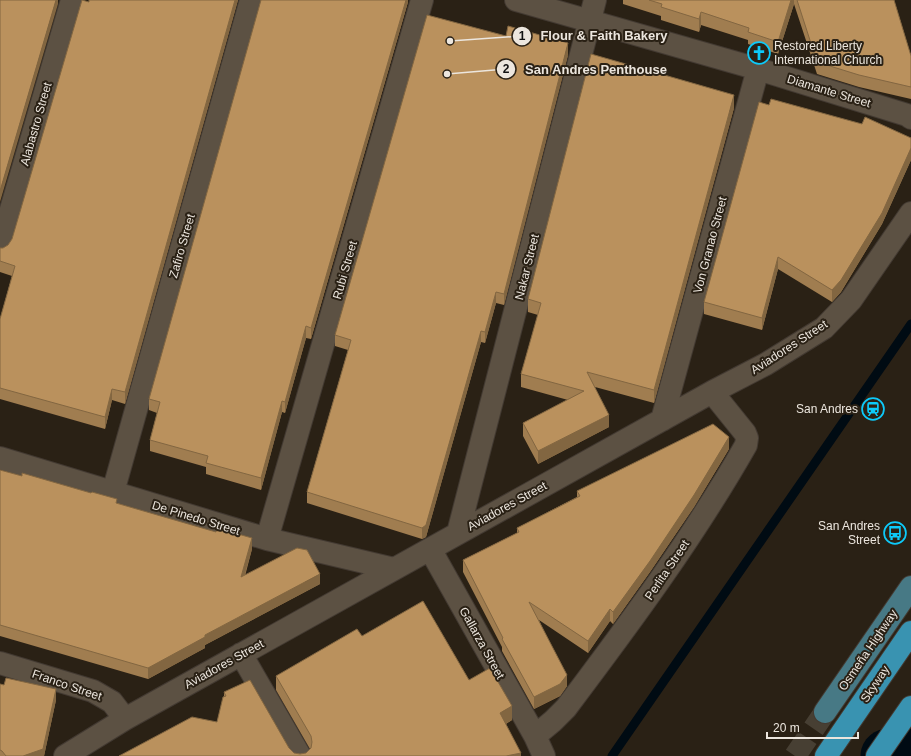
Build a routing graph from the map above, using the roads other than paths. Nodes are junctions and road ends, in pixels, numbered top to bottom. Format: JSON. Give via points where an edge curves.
{"nodes":[{"id":1,"x":72,"y":0,"type":"edge"},
{"id":2,"x":251,"y":0,"type":"edge"},
{"id":3,"x":422,"y":0,"type":"edge"},
{"id":4,"x":516,"y":0,"type":"edge"},
{"id":5,"x":595,"y":0,"type":"edge"},
{"id":6,"x":589,"y":21,"type":"junction"},
{"id":7,"x":758,"y":69,"type":"junction"},
{"id":8,"x":911,"y":118,"type":"edge"},
{"id":9,"x":911,"y":213,"type":"edge"},
{"id":10,"x":0,"y":247,"type":"edge"},
{"id":11,"x":712,"y":392,"type":"junction"},
{"id":12,"x":662,"y":420,"type":"junction"},
{"id":13,"x":0,"y":458,"type":"edge"},
{"id":14,"x":113,"y":492,"type":"junction"},
{"id":15,"x":458,"y":533,"type":"junction"},
{"id":16,"x":267,"y":539,"type":"junction"},
{"id":17,"x":430,"y":549,"type":"junction"},
{"id":18,"x":394,"y":569,"type":"junction"},
{"id":19,"x":911,"y":587,"type":"edge"},
{"id":20,"x":911,"y":632,"type":"edge"},
{"id":21,"x":241,"y":654,"type":"junction"},
{"id":22,"x":0,"y":663,"type":"edge"},
{"id":23,"x":911,"y":706,"type":"edge"},
{"id":24,"x":826,"y":712,"type":"tunnel mouth"},
{"id":25,"x":125,"y":719,"type":"junction"},
{"id":26,"x":535,"y":736,"type":"junction"},
{"id":27,"x":65,"y":756,"type":"edge"},
{"id":28,"x":300,"y":756,"type":"edge"},
{"id":29,"x":544,"y":756,"type":"edge"},
{"id":30,"x":826,"y":756,"type":"edge"},
{"id":31,"x":877,"y":756,"type":"edge"}],
"edges":[{"from":1,"to":10,"type":"street","name":"Alabastro Street"},
{"from":2,"to":14,"type":"street","name":"Zafiro Street"},
{"from":3,"to":16,"type":"street","name":"Rubi Street"},
{"from":4,"to":6,"type":"street","name":"Diamante Street"},
{"from":5,"to":6,"type":"street","name":"Nakar Street"},
{"from":6,"to":7,"type":"street","name":"Diamante Street"},
{"from":6,"to":15,"type":"street","name":"Nakar Street"},
{"from":7,"to":8,"type":"street","name":"Diamante Street"},
{"from":7,"to":12,"type":"street","name":"Von Granao Street"},
{"from":9,"to":11,"type":"street","name":"Aviadores Street","via":[[851,300],[824,328],[766,364]]},
{"from":11,"to":12,"type":"street","name":"Aviadores Street"},
{"from":11,"to":26,"type":"street","name":"Perlita Street","via":[[745,432],[746,445],[715,500],[645,603],[566,708]]},
{"from":12,"to":15,"type":"street","name":"Aviadores Street"},
{"from":13,"to":14,"type":"street","name":"De Pinedo Street"},
{"from":14,"to":16,"type":"street","name":"De Pinedo Street"},
{"from":15,"to":17,"type":"street","name":"Aviadores Street"},
{"from":16,"to":18,"type":"street","name":"De Pinedo Street"},
{"from":17,"to":18,"type":"street","name":"Aviadores Street"},
{"from":17,"to":26,"type":"street","name":"Gallarza Street"},
{"from":18,"to":21,"type":"street","name":"Aviadores Street"},
{"from":19,"to":24,"type":"main road","name":"Osmeña Highway"},
{"from":20,"to":30,"type":"highway","name":"Skyway"},
{"from":21,"to":25,"type":"street","name":"Aviadores Street"},
{"from":21,"to":28,"type":"street"},
{"from":22,"to":25,"type":"street","name":"Franco Street","via":[[93,691],[112,702]]},
{"from":23,"to":31,"type":"highway"},
{"from":25,"to":27,"type":"street","name":"Aviadores Street"},
{"from":26,"to":29,"type":"street","name":"Gallarza Street"}]}
